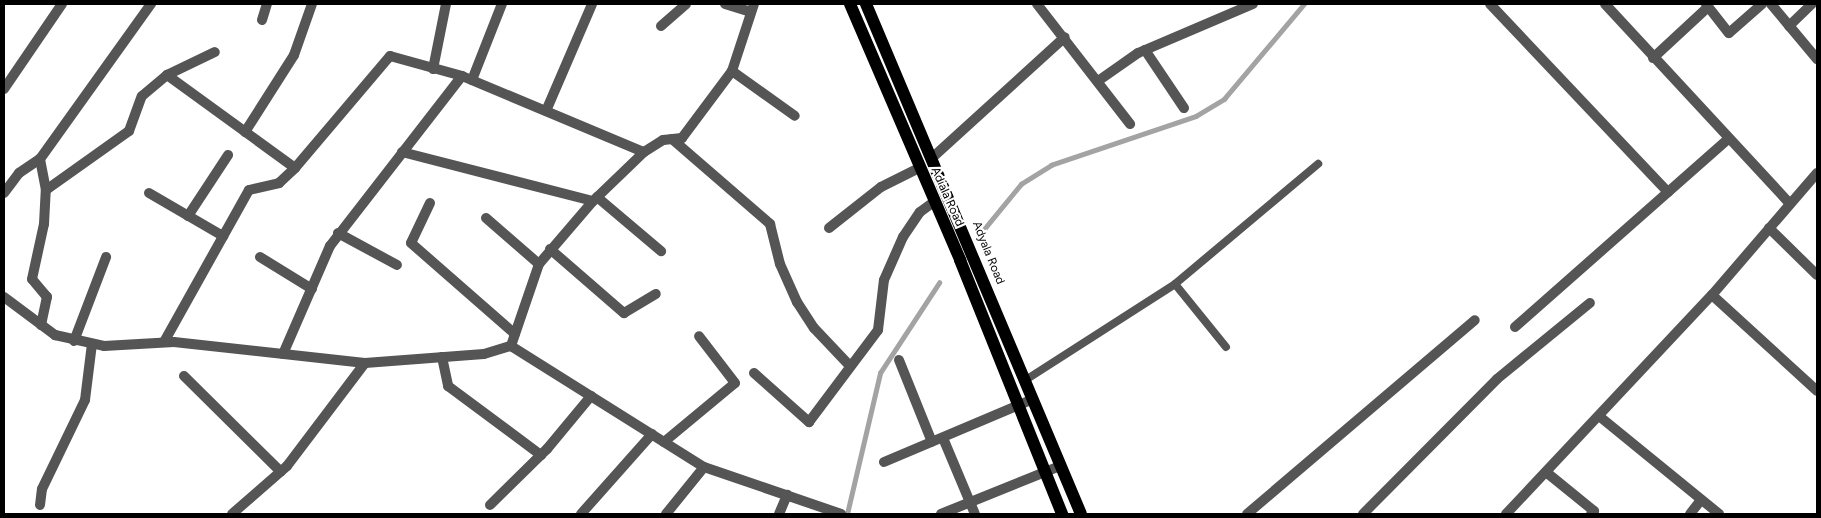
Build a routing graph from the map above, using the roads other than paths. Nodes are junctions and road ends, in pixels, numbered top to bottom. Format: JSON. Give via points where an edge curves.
{"nodes":[{"id":1,"x":62,"y":4,"type":"edge"},
{"id":2,"x":151,"y":4,"type":"edge"},
{"id":3,"x":267,"y":4,"type":"edge"},
{"id":4,"x":312,"y":4,"type":"edge"},
{"id":5,"x":446,"y":4,"type":"edge"},
{"id":6,"x":502,"y":4,"type":"edge"},
{"id":7,"x":592,"y":4,"type":"edge"},
{"id":8,"x":686,"y":4,"type":"edge"},
{"id":9,"x":725,"y":4,"type":"edge"},
{"id":10,"x":850,"y":4,"type":"edge"},
{"id":11,"x":866,"y":4,"type":"edge"},
{"id":12,"x":1037,"y":4,"type":"edge"},
{"id":13,"x":1253,"y":4,"type":"edge"},
{"id":14,"x":1490,"y":4,"type":"edge"},
{"id":15,"x":1605,"y":4,"type":"edge"},
{"id":16,"x":1762,"y":4,"type":"edge"},
{"id":17,"x":1771,"y":4,"type":"edge"},
{"id":18,"x":1812,"y":4,"type":"edge"},
{"id":19,"x":1707,"y":5,"type":"edge"},
{"id":20,"x":753,"y":8,"type":"edge"},
{"id":21,"x":262,"y":20,"type":"dead end"},
{"id":22,"x":661,"y":26,"type":"dead end"},
{"id":23,"x":1789,"y":26,"type":"junction"},
{"id":24,"x":1065,"y":37,"type":"junction"},
{"id":25,"x":1146,"y":50,"type":"junction"},
{"id":26,"x":215,"y":52,"type":"dead end"},
{"id":27,"x":1653,"y":58,"type":"junction"},
{"id":28,"x":1817,"y":59,"type":"edge"},
{"id":29,"x":433,"y":69,"type":"junction"},
{"id":30,"x":732,"y":71,"type":"junction"},
{"id":31,"x":167,"y":75,"type":"junction"},
{"id":32,"x":467,"y":78,"type":"junction"},
{"id":33,"x":1098,"y":81,"type":"junction"},
{"id":34,"x":4,"y":89,"type":"edge"},
{"id":35,"x":1184,"y":108,"type":"dead end"},
{"id":36,"x":546,"y":111,"type":"junction"},
{"id":37,"x":794,"y":116,"type":"dead end"},
{"id":38,"x":1130,"y":124,"type":"dead end"},
{"id":39,"x":245,"y":132,"type":"junction"},
{"id":40,"x":672,"y":139,"type":"junction"},
{"id":41,"x":1727,"y":140,"type":"junction"},
{"id":42,"x":402,"y":152,"type":"junction"},
{"id":43,"x":644,"y":152,"type":"junction"},
{"id":44,"x":228,"y":155,"type":"dead end"},
{"id":45,"x":933,"y":157,"type":"junction"},
{"id":46,"x":40,"y":159,"type":"junction"},
{"id":47,"x":1318,"y":164,"type":"dead end"},
{"id":48,"x":294,"y":168,"type":"junction"},
{"id":49,"x":919,"y":168,"type":"junction"},
{"id":50,"x":1817,"y":173,"type":"edge"},
{"id":51,"x":46,"y":190,"type":"junction"},
{"id":52,"x":1668,"y":192,"type":"junction"},
{"id":53,"x":149,"y":193,"type":"dead end"},
{"id":54,"x":4,"y":194,"type":"edge"},
{"id":55,"x":595,"y":199,"type":"junction"},
{"id":56,"x":934,"y":202,"type":"junction"},
{"id":57,"x":430,"y":203,"type":"dead end"},
{"id":58,"x":1790,"y":204,"type":"junction"},
{"id":59,"x":188,"y":216,"type":"junction"},
{"id":60,"x":486,"y":218,"type":"dead end"},
{"id":61,"x":829,"y":228,"type":"dead end"},
{"id":62,"x":1769,"y":228,"type":"junction"},
{"id":63,"x":338,"y":233,"type":"junction"},
{"id":64,"x":223,"y":236,"type":"junction"},
{"id":65,"x":550,"y":249,"type":"junction"},
{"id":66,"x":661,"y":251,"type":"dead end"},
{"id":67,"x":106,"y":256,"type":"dead end"},
{"id":68,"x":260,"y":257,"type":"dead end"},
{"id":69,"x":539,"y":264,"type":"junction"},
{"id":70,"x":397,"y":265,"type":"dead end"},
{"id":71,"x":1817,"y":275,"type":"edge"},
{"id":72,"x":1175,"y":284,"type":"junction"},
{"id":73,"x":312,"y":288,"type":"junction"},
{"id":74,"x":656,"y":294,"type":"dead end"},
{"id":75,"x":1712,"y":295,"type":"junction"},
{"id":76,"x":4,"y":298,"type":"edge"},
{"id":77,"x":1590,"y":303,"type":"dead end"},
{"id":78,"x":1475,"y":320,"type":"dead end"},
{"id":79,"x":41,"y":325,"type":"junction"},
{"id":80,"x":1515,"y":327,"type":"dead end"},
{"id":81,"x":515,"y":334,"type":"junction"},
{"id":82,"x":699,"y":336,"type":"dead end"},
{"id":83,"x":74,"y":341,"type":"junction"},
{"id":84,"x":164,"y":342,"type":"junction"},
{"id":85,"x":92,"y":344,"type":"junction"},
{"id":86,"x":511,"y":346,"type":"junction"},
{"id":87,"x":1226,"y":347,"type":"dead end"},
{"id":88,"x":283,"y":354,"type":"junction"},
{"id":89,"x":442,"y":357,"type":"junction"},
{"id":90,"x":899,"y":360,"type":"dead end"},
{"id":91,"x":365,"y":363,"type":"junction"},
{"id":92,"x":850,"y":365,"type":"junction"},
{"id":93,"x":754,"y":372,"type":"dead end"},
{"id":94,"x":184,"y":376,"type":"dead end"},
{"id":95,"x":1024,"y":381,"type":"junction"},
{"id":96,"x":1817,"y":391,"type":"edge"},
{"id":97,"x":591,"y":396,"type":"junction"},
{"id":98,"x":1031,"y":400,"type":"junction"},
{"id":99,"x":1017,"y":408,"type":"junction"},
{"id":100,"x":1599,"y":416,"type":"junction"},
{"id":101,"x":652,"y":434,"type":"junction"},
{"id":102,"x":943,"y":438,"type":"junction"},
{"id":103,"x":664,"y":442,"type":"junction"},
{"id":104,"x":932,"y":442,"type":"junction"},
{"id":105,"x":541,"y":455,"type":"junction"},
{"id":106,"x":884,"y":462,"type":"dead end"},
{"id":107,"x":704,"y":466,"type":"junction"},
{"id":108,"x":1060,"y":466,"type":"junction"},
{"id":109,"x":281,"y":472,"type":"junction"},
{"id":110,"x":1044,"y":472,"type":"junction"},
{"id":111,"x":1546,"y":472,"type":"junction"},
{"id":112,"x":788,"y":495,"type":"junction"},
{"id":113,"x":1701,"y":500,"type":"junction"},
{"id":114,"x":969,"y":503,"type":"junction"},
{"id":115,"x":40,"y":505,"type":"dead end"},
{"id":116,"x":490,"y":505,"type":"dead end"},
{"id":117,"x":837,"y":513,"type":"edge"},
{"id":118,"x":232,"y":514,"type":"edge"},
{"id":119,"x":581,"y":514,"type":"edge"},
{"id":120,"x":666,"y":514,"type":"edge"},
{"id":121,"x":779,"y":514,"type":"edge"},
{"id":122,"x":941,"y":514,"type":"edge"},
{"id":123,"x":975,"y":514,"type":"edge"},
{"id":124,"x":1062,"y":514,"type":"edge"},
{"id":125,"x":1082,"y":514,"type":"edge"},
{"id":126,"x":1247,"y":514,"type":"edge"},
{"id":127,"x":1363,"y":514,"type":"edge"},
{"id":128,"x":1506,"y":514,"type":"edge"},
{"id":129,"x":1591,"y":514,"type":"edge"},
{"id":130,"x":1690,"y":514,"type":"edge"},
{"id":131,"x":1719,"y":514,"type":"edge"}],
"edges":[{"from":1,"to":34,"type":"street"},
{"from":2,"to":46,"type":"street"},
{"from":3,"to":21,"type":"street"},
{"from":4,"to":39,"type":"street","via":[[294,55]]},
{"from":5,"to":29,"type":"street"},
{"from":6,"to":32,"type":"street"},
{"from":7,"to":36,"type":"street"},
{"from":8,"to":22,"type":"street"},
{"from":9,"to":20,"type":"street"},
{"from":10,"to":49,"type":"main road","name":"Adiala Road"},
{"from":11,"to":45,"type":"main road","name":"Adyala Road"},
{"from":12,"to":24,"type":"street"},
{"from":13,"to":25,"type":"street"},
{"from":14,"to":52,"type":"street"},
{"from":15,"to":27,"type":"street"},
{"from":16,"to":19,"type":"street","via":[[1729,33]]},
{"from":17,"to":23,"type":"street"},
{"from":18,"to":23,"type":"street"},
{"from":19,"to":27,"type":"street"},
{"from":20,"to":30,"type":"street"},
{"from":23,"to":28,"type":"street"},
{"from":24,"to":33,"type":"street"},
{"from":24,"to":45,"type":"street"},
{"from":25,"to":33,"type":"street","via":[[1118,63]]},
{"from":25,"to":35,"type":"street"},
{"from":26,"to":31,"type":"street"},
{"from":27,"to":41,"type":"street"},
{"from":29,"to":32,"type":"street"},
{"from":29,"to":48,"type":"street","via":[[390,56]]},
{"from":30,"to":37,"type":"street"},
{"from":30,"to":40,"type":"street","via":[[682,138]]},
{"from":31,"to":39,"type":"street"},
{"from":31,"to":51,"type":"street","via":[[142,96],[128,132]]},
{"from":32,"to":36,"type":"street"},
{"from":32,"to":42,"type":"street"},
{"from":33,"to":38,"type":"street"},
{"from":36,"to":43,"type":"street"},
{"from":39,"to":48,"type":"street"},
{"from":40,"to":43,"type":"street"},
{"from":40,"to":92,"type":"street","via":[[770,224],[797,302],[814,328]]},
{"from":41,"to":52,"type":"street"},
{"from":41,"to":58,"type":"street"},
{"from":42,"to":55,"type":"street"},
{"from":42,"to":63,"type":"street"},
{"from":43,"to":55,"type":"street"},
{"from":44,"to":59,"type":"street"},
{"from":45,"to":95,"type":"main road","name":"Adyala Road"},
{"from":46,"to":51,"type":"street"},
{"from":46,"to":54,"type":"street","via":[[20,173]]},
{"from":47,"to":72,"type":"lane"},
{"from":48,"to":64,"type":"street","via":[[279,183],[249,190]]},
{"from":49,"to":56,"type":"main road","name":"Adiala Road"},
{"from":49,"to":61,"type":"street","via":[[882,187]]},
{"from":50,"to":58,"type":"street"},
{"from":51,"to":79,"type":"street","via":[[32,279],[47,297]]},
{"from":52,"to":80,"type":"street"},
{"from":53,"to":59,"type":"street"},
{"from":55,"to":65,"type":"street"},
{"from":55,"to":66,"type":"street"},
{"from":56,"to":92,"type":"street","via":[[920,212],[903,237],[884,280],[878,330]]},
{"from":56,"to":99,"type":"main road","name":"Adiala Road"},
{"from":57,"to":81,"type":"street","via":[[411,242]]},
{"from":58,"to":62,"type":"street"},
{"from":59,"to":64,"type":"street"},
{"from":60,"to":69,"type":"street"},
{"from":62,"to":71,"type":"street"},
{"from":62,"to":75,"type":"street"},
{"from":63,"to":70,"type":"street"},
{"from":63,"to":73,"type":"street"},
{"from":64,"to":84,"type":"street"},
{"from":65,"to":69,"type":"street"},
{"from":65,"to":74,"type":"street","via":[[624,313]]},
{"from":67,"to":83,"type":"street"},
{"from":68,"to":73,"type":"street"},
{"from":69,"to":81,"type":"street"},
{"from":72,"to":87,"type":"lane"},
{"from":72,"to":95,"type":"lane"},
{"from":73,"to":88,"type":"street"},
{"from":75,"to":96,"type":"street"},
{"from":75,"to":100,"type":"street"},
{"from":76,"to":79,"type":"street"},
{"from":77,"to":127,"type":"street","via":[[1497,379]]},
{"from":78,"to":126,"type":"street"},
{"from":79,"to":83,"type":"street"},
{"from":81,"to":86,"type":"street"},
{"from":82,"to":103,"type":"street","via":[[735,383]]},
{"from":83,"to":85,"type":"street"},
{"from":84,"to":85,"type":"street"},
{"from":84,"to":88,"type":"street"},
{"from":85,"to":115,"type":"street","via":[[85,400],[42,489]]},
{"from":86,"to":89,"type":"street","via":[[484,354]]},
{"from":86,"to":97,"type":"street"},
{"from":88,"to":91,"type":"street"},
{"from":89,"to":91,"type":"street"},
{"from":89,"to":105,"type":"street","via":[[448,386]]},
{"from":90,"to":104,"type":"street"},
{"from":91,"to":109,"type":"street"},
{"from":92,"to":93,"type":"street","via":[[809,422]]},
{"from":94,"to":109,"type":"street"},
{"from":95,"to":98,"type":"main road","name":"Adyala Road"},
{"from":97,"to":101,"type":"street"},
{"from":97,"to":105,"type":"street"},
{"from":98,"to":99,"type":"street"},
{"from":98,"to":108,"type":"main road","name":"Adyala Road"},
{"from":99,"to":102,"type":"street"},
{"from":99,"to":110,"type":"main road","name":"Adiala Road"},
{"from":100,"to":111,"type":"street"},
{"from":100,"to":113,"type":"street"},
{"from":101,"to":103,"type":"street"},
{"from":101,"to":119,"type":"street"},
{"from":102,"to":104,"type":"street"},
{"from":102,"to":114,"type":"street"},
{"from":103,"to":107,"type":"street"},
{"from":104,"to":106,"type":"street"},
{"from":105,"to":116,"type":"street"},
{"from":107,"to":112,"type":"street"},
{"from":107,"to":120,"type":"street"},
{"from":108,"to":110,"type":"street"},
{"from":108,"to":125,"type":"main road","name":"Adyala Road"},
{"from":109,"to":118,"type":"street"},
{"from":110,"to":114,"type":"street"},
{"from":110,"to":124,"type":"main road","name":"Adiala Road"},
{"from":111,"to":128,"type":"street"},
{"from":111,"to":129,"type":"street","via":[[1594,511]]},
{"from":112,"to":117,"type":"street"},
{"from":112,"to":121,"type":"street"},
{"from":113,"to":130,"type":"street"},
{"from":113,"to":131,"type":"street"},
{"from":114,"to":122,"type":"street"},
{"from":114,"to":123,"type":"street"}]}
